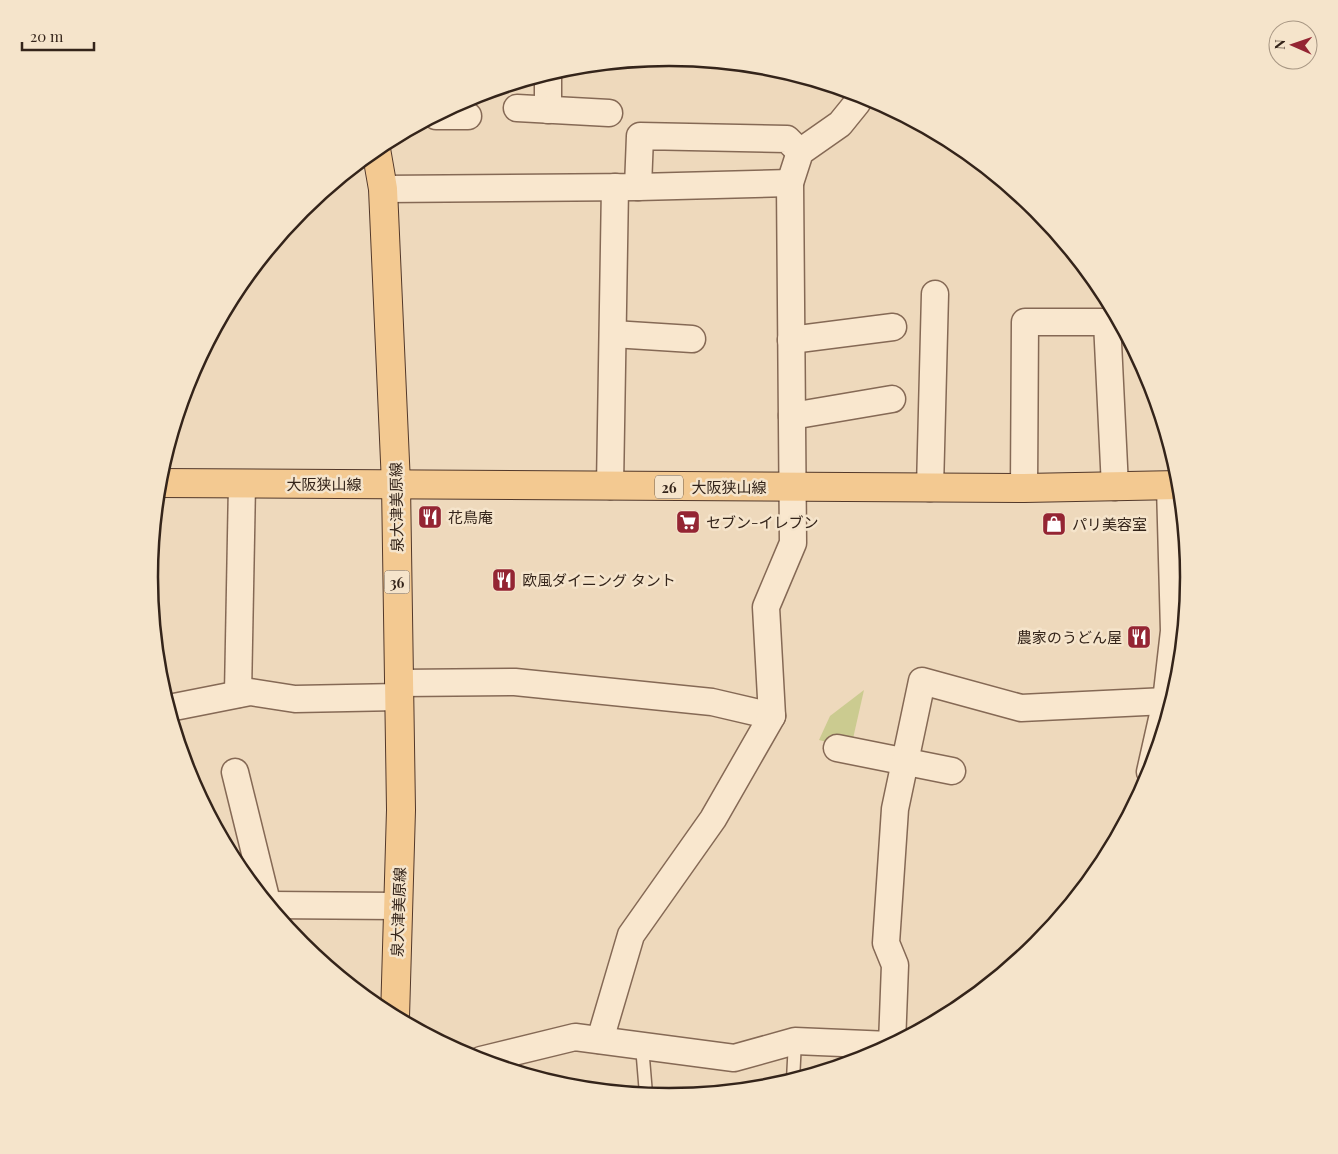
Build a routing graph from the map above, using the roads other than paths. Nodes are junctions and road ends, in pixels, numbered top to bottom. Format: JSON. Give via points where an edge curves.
{"nodes":[{"id":1,"x":548,"y":81,"type":"edge"},
{"id":2,"x":857,"y":102,"type":"edge"},
{"id":3,"x":517,"y":108,"type":"dead end"},
{"id":4,"x":548,"y":110,"type":"junction"},
{"id":5,"x":609,"y":113,"type":"dead end"},
{"id":6,"x":450,"y":116,"type":"edge"},
{"id":7,"x":468,"y":116,"type":"dead end"},
{"id":8,"x":800,"y":152,"type":"junction"},
{"id":9,"x":378,"y":157,"type":"edge"},
{"id":10,"x":790,"y":183,"type":"junction"},
{"id":11,"x":627,"y":187,"type":"junction"},
{"id":12,"x":383,"y":188,"type":"junction"},
{"id":13,"x":935,"y":294,"type":"dead end"},
{"id":14,"x":893,"y":327,"type":"dead end"},
{"id":15,"x":613,"y":334,"type":"junction"},
{"id":16,"x":692,"y":339,"type":"dead end"},
{"id":17,"x":792,"y":340,"type":"junction"},
{"id":18,"x":892,"y":399,"type":"dead end"},
{"id":19,"x":792,"y":416,"type":"junction"},
{"id":20,"x":167,"y":483,"type":"edge"},
{"id":21,"x":242,"y":484,"type":"junction"},
{"id":22,"x":396,"y":484,"type":"junction"},
{"id":23,"x":610,"y":486,"type":"junction"},
{"id":24,"x":1171,"y":486,"type":"edge"},
{"id":25,"x":794,"y":487,"type":"junction"},
{"id":26,"x":1115,"y":487,"type":"junction"},
{"id":27,"x":930,"y":488,"type":"junction"},
{"id":28,"x":1024,"y":488,"type":"junction"},
{"id":29,"x":1177,"y":527,"type":"edge"},
{"id":30,"x":1180,"y":584,"type":"edge"},
{"id":31,"x":1180,"y":592,"type":"edge"},
{"id":32,"x":1171,"y":669,"type":"edge"},
{"id":33,"x":399,"y":690,"type":"junction"},
{"id":34,"x":238,"y":694,"type":"junction"},
{"id":35,"x":1164,"y":700,"type":"edge"},
{"id":36,"x":175,"y":707,"type":"edge"},
{"id":37,"x":772,"y":716,"type":"junction"},
{"id":38,"x":837,"y":748,"type":"dead end"},
{"id":39,"x":904,"y":761,"type":"junction"},
{"id":40,"x":952,"y":770,"type":"dead end"},
{"id":41,"x":235,"y":772,"type":"dead end"},
{"id":42,"x":264,"y":888,"type":"edge"},
{"id":43,"x":277,"y":904,"type":"edge"},
{"id":44,"x":398,"y":906,"type":"junction"},
{"id":45,"x":395,"y":1008,"type":"edge"},
{"id":46,"x":891,"y":1037,"type":"edge"},
{"id":47,"x":600,"y":1040,"type":"junction"},
{"id":48,"x":795,"y":1041,"type":"junction"},
{"id":49,"x":874,"y":1044,"type":"edge"},
{"id":50,"x":642,"y":1046,"type":"junction"},
{"id":51,"x":494,"y":1057,"type":"edge"},
{"id":52,"x":793,"y":1072,"type":"edge"},
{"id":53,"x":645,"y":1087,"type":"edge"}],
"edges":[{"from":1,"to":4,"type":"street"},
{"from":2,"to":8,"type":"street","via":[[840,124]]},
{"from":3,"to":4,"type":"street"},
{"from":4,"to":5,"type":"street"},
{"from":6,"to":7,"type":"street"},
{"from":8,"to":10,"type":"street"},
{"from":8,"to":11,"type":"street","via":[[787,139],[640,136]]},
{"from":9,"to":12,"type":"main road","name":"泉大津美原線","number":"36"},
{"from":10,"to":11,"type":"street"},
{"from":10,"to":17,"type":"street"},
{"from":11,"to":12,"type":"street"},
{"from":11,"to":15,"type":"street"},
{"from":12,"to":22,"type":"main road","name":"泉大津美原線","number":"36"},
{"from":13,"to":27,"type":"street"},
{"from":14,"to":17,"type":"street"},
{"from":15,"to":16,"type":"street"},
{"from":15,"to":23,"type":"street"},
{"from":17,"to":19,"type":"street"},
{"from":18,"to":19,"type":"street"},
{"from":19,"to":25,"type":"street"},
{"from":20,"to":21,"type":"main road","name":"大阪狭山線","number":"26"},
{"from":21,"to":22,"type":"main road","name":"大阪狭山線","number":"26"},
{"from":21,"to":34,"type":"street"},
{"from":22,"to":23,"type":"main road","name":"大阪狭山線","number":"26"},
{"from":22,"to":33,"type":"main road","name":"泉大津美原線","number":"36"},
{"from":23,"to":25,"type":"main road","name":"大阪狭山線","number":"26"},
{"from":24,"to":26,"type":"main road","name":"大阪狭山線","number":"26"},
{"from":25,"to":27,"type":"main road","name":"大阪狭山線","number":"26"},
{"from":25,"to":37,"type":"street","via":[[793,543],[766,607]]},
{"from":26,"to":28,"type":"main road","name":"大阪狭山線","number":"26"},
{"from":26,"to":28,"type":"street","via":[[1107,322],[1025,322]]},
{"from":27,"to":28,"type":"main road","name":"大阪狭山線","number":"26"},
{"from":29,"to":30,"type":"street"},
{"from":31,"to":32,"type":"street"},
{"from":33,"to":34,"type":"street","via":[[295,699],[250,692]]},
{"from":33,"to":37,"type":"street","via":[[514,682],[712,702]]},
{"from":33,"to":44,"type":"main road","name":"泉大津美原線","number":"36","via":[[401,810]]},
{"from":34,"to":36,"type":"street"},
{"from":35,"to":39,"type":"street","via":[[1021,708],[922,681]]},
{"from":37,"to":47,"type":"street","via":[[714,819],[631,935]]},
{"from":38,"to":39,"type":"street"},
{"from":39,"to":40,"type":"street"},
{"from":39,"to":46,"type":"street","via":[[895,809],[886,944],[894,965]]},
{"from":41,"to":42,"type":"street"},
{"from":43,"to":44,"type":"street"},
{"from":44,"to":45,"type":"main road","name":"泉大津美原線","number":"36"},
{"from":47,"to":50,"type":"street"},
{"from":47,"to":51,"type":"street","via":[[575,1037]]},
{"from":48,"to":49,"type":"street"},
{"from":48,"to":50,"type":"street","via":[[734,1058]]},
{"from":48,"to":52,"type":"lane"},
{"from":50,"to":53,"type":"lane"}]}
